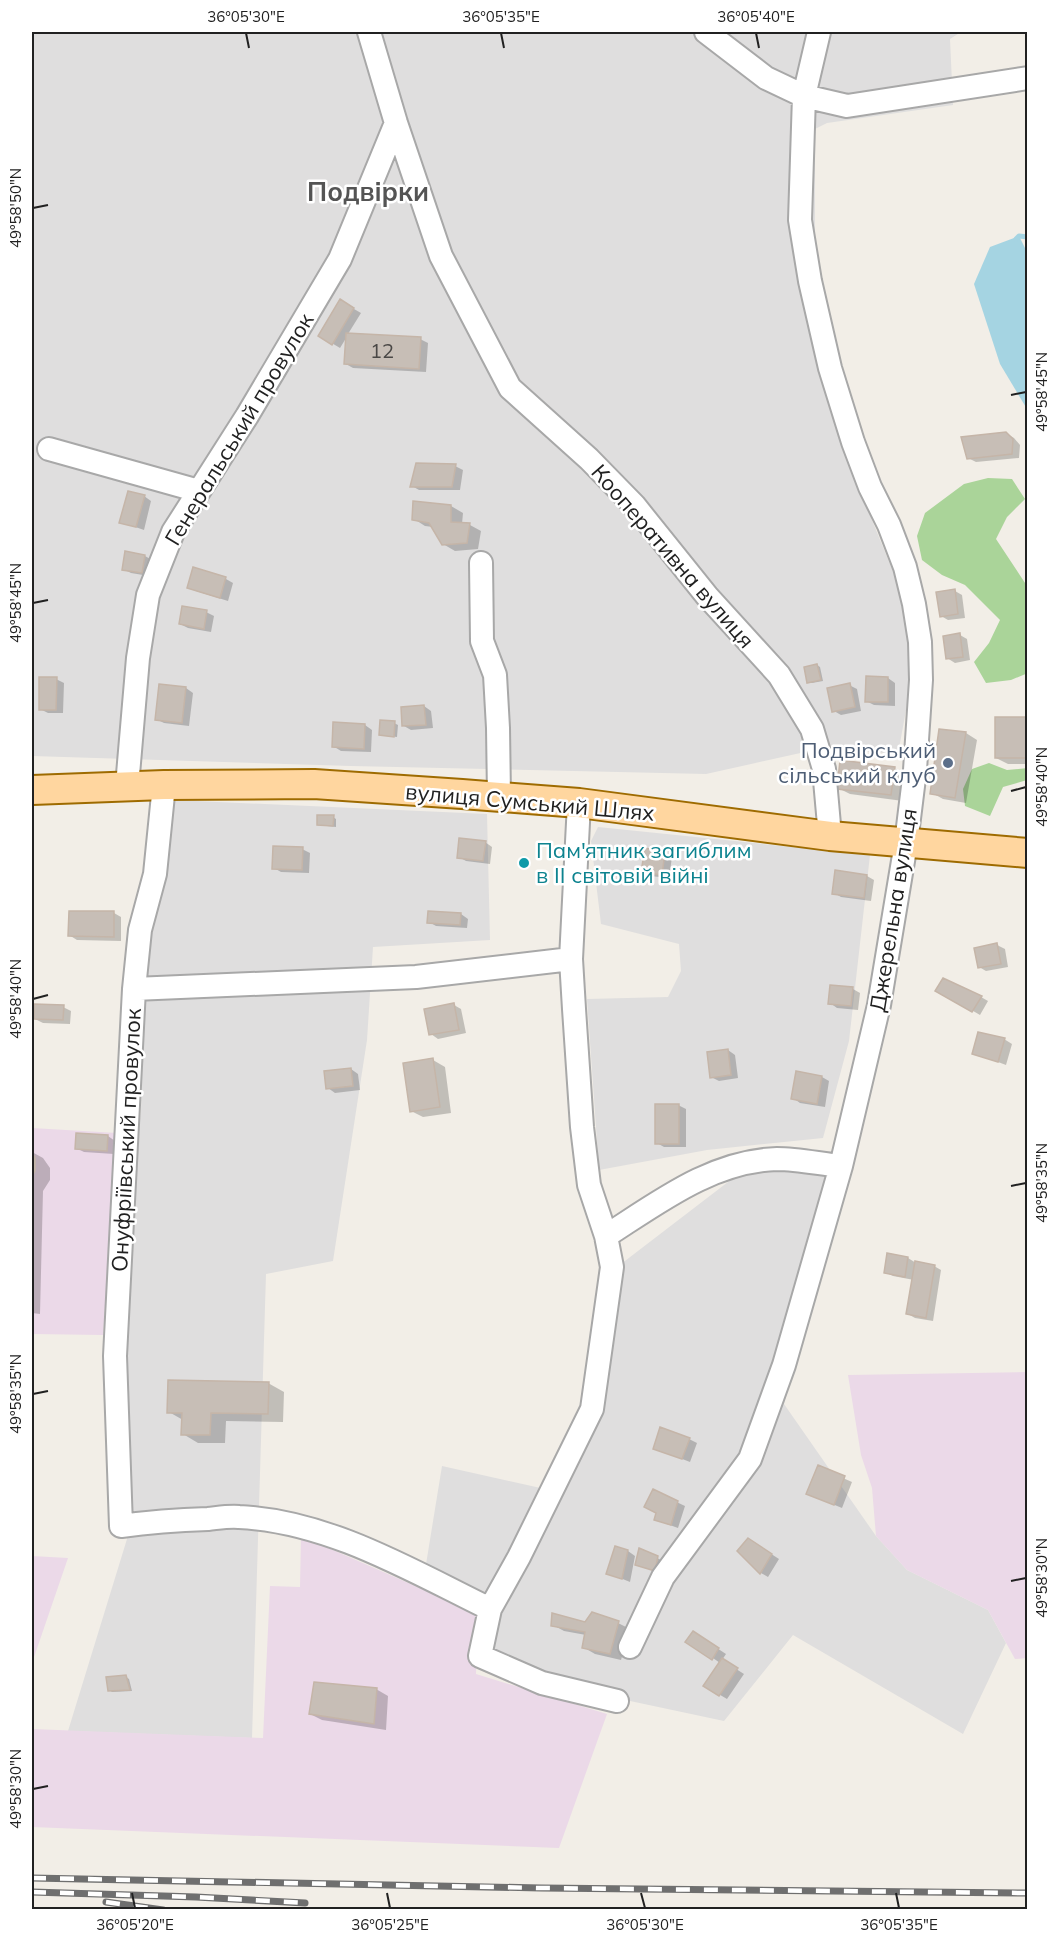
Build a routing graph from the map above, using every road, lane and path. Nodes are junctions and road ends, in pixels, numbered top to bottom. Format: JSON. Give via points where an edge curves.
{"nodes":[{"id":1,"x":369,"y":32,"type":"edge"},
{"id":2,"x":706,"y":32,"type":"edge"},
{"id":3,"x":819,"y":32,"type":"edge"},
{"id":4,"x":1028,"y":78,"type":"edge"},
{"id":5,"x":804,"y":96,"type":"junction"},
{"id":6,"x":396,"y":123,"type":"junction"},
{"id":7,"x":49,"y":449,"type":"dead end"},
{"id":8,"x":199,"y":491,"type":"junction"},
{"id":9,"x":481,"y":563,"type":"dead end"},
{"id":10,"x":164,"y":785,"type":"junction"},
{"id":11,"x":127,"y":786,"type":"junction"},
{"id":12,"x":32,"y":790,"type":"edge"},
{"id":13,"x":499,"y":796,"type":"junction"},
{"id":14,"x":579,"y":803,"type":"junction"},
{"id":15,"x":830,"y":836,"type":"junction"},
{"id":16,"x":906,"y":843,"type":"junction"},
{"id":17,"x":1028,"y":853,"type":"edge"},
{"id":18,"x":571,"y":959,"type":"junction"},
{"id":19,"x":134,"y":989,"type":"junction"},
{"id":20,"x":841,"y":1166,"type":"junction"},
{"id":21,"x":606,"y":1236,"type":"junction"},
{"id":22,"x":490,"y":1609,"type":"junction"},
{"id":23,"x":630,"y":1647,"type":"dead end"},
{"id":24,"x":617,"y":1701,"type":"dead end"}],
"edges":[{"from":1,"to":6,"type":"street","name":"Кооперативна вулиця"},
{"from":2,"to":5,"type":"street","via":[[766,78]]},
{"from":3,"to":5,"type":"street","name":"Джерельна вулиця"},
{"from":4,"to":5,"type":"street","via":[[847,106]]},
{"from":5,"to":16,"type":"street","name":"Джерельна вулиця","via":[[800,220],[810,281],[830,368],[853,442],[905,567],[920,642],[915,770]]},
{"from":6,"to":8,"type":"street","name":"Генеральський провулок","via":[[340,259]]},
{"from":6,"to":15,"type":"street","name":"Кооперативна вулиця","via":[[441,256],[510,388],[634,505],[707,596],[779,675],[812,729],[824,769]]},
{"from":7,"to":8,"type":"street"},
{"from":8,"to":11,"type":"street","name":"Генеральський провулок","via":[[173,532],[148,595],[138,658]]},
{"from":9,"to":13,"type":"street","via":[[482,641],[495,675]]},
{"from":10,"to":11,"type":"main road","name":"вулиця Сумський Шлях"},
{"from":10,"to":13,"type":"main road","name":"вулиця Сумський Шлях","via":[[314,784]]},
{"from":10,"to":19,"type":"street","name":"Онуфріївський провулок","via":[[155,873],[140,930]]},
{"from":11,"to":12,"type":"main road","name":"вулиця Сумський Шлях"},
{"from":13,"to":14,"type":"main road","name":"вулиця Сумський Шлях"},
{"from":14,"to":15,"type":"main road","name":"вулиця Сумський Шлях"},
{"from":14,"to":18,"type":"street"},
{"from":15,"to":16,"type":"main road","name":"вулиця Сумський Шлях"},
{"from":16,"to":17,"type":"main road","name":"вулиця Сумський Шлях"},
{"from":16,"to":20,"type":"street","name":"Джерельна вулиця","via":[[879,1005]]},
{"from":18,"to":19,"type":"street","via":[[416,977]]},
{"from":18,"to":21,"type":"street","via":[[589,1185]]},
{"from":19,"to":22,"type":"street","name":"Онуфріївський провулок","via":[[115,1356],[121,1526],[240,1517],[286,1524],[383,1556]]},
{"from":20,"to":21,"type":"street","via":[[778,1159],[739,1164],[703,1177]]},
{"from":20,"to":23,"type":"street","name":"Джерельна вулиця","via":[[784,1365],[750,1459],[663,1577]]},
{"from":21,"to":22,"type":"street","via":[[612,1267],[591,1409]]},
{"from":22,"to":24,"type":"street","via":[[480,1656],[542,1683]]}]}
